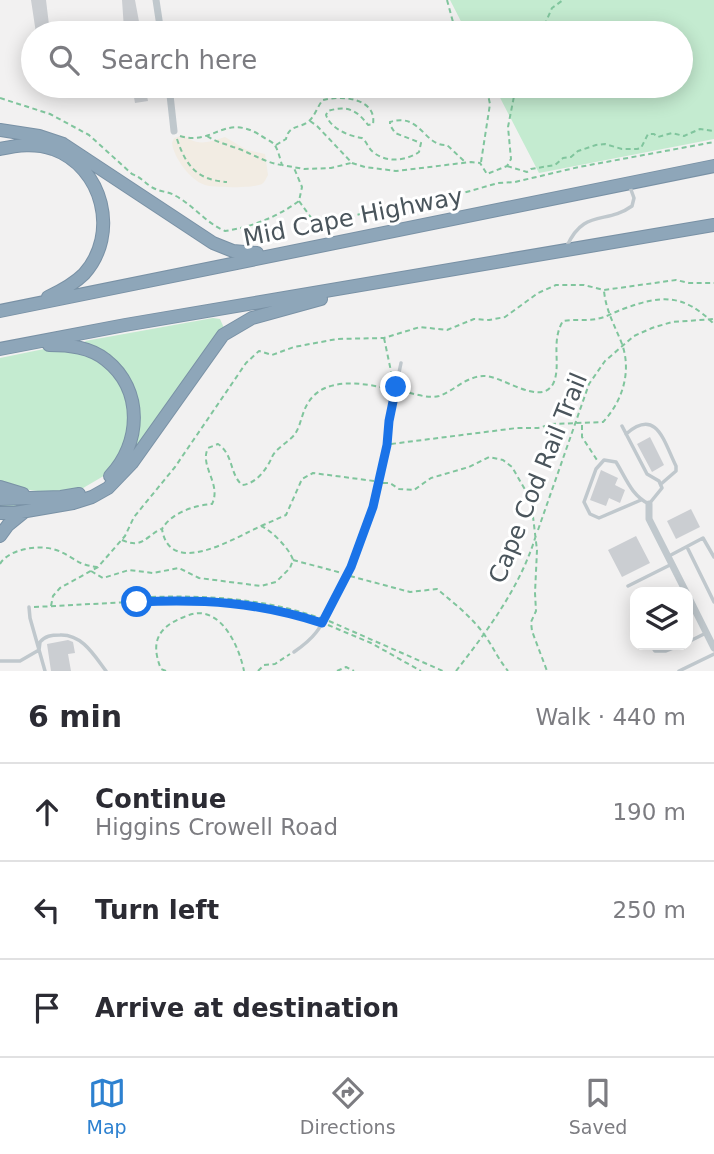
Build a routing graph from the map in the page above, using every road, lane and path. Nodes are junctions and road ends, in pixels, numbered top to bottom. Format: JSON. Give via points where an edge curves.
{"nodes":[{"id":1,"x":156,"y":0,"type":"edge"},
{"id":2,"x":447,"y":0,"type":"edge"},
{"id":3,"x":563,"y":0,"type":"edge"},
{"id":4,"x":159,"y":21,"type":"edge"},
{"id":5,"x":453,"y":21,"type":"edge"},
{"id":6,"x":546,"y":21,"type":"edge"},
{"id":7,"x":0,"y":98,"type":"edge"},
{"id":8,"x":170,"y":98,"type":"edge"},
{"id":9,"x":338,"y":98,"type":"edge"},
{"id":10,"x":348,"y":98,"type":"edge"},
{"id":11,"x":489,"y":98,"type":"edge"},
{"id":12,"x":514,"y":98,"type":"edge"},
{"id":13,"x":309,"y":121,"type":"junction"},
{"id":14,"x":0,"y":130,"type":"edge"},
{"id":15,"x":714,"y":131,"type":"edge"},
{"id":16,"x":174,"y":133,"type":"junction"},
{"id":17,"x":31,"y":135,"type":"junction"},
{"id":18,"x":207,"y":136,"type":"junction"},
{"id":19,"x":714,"y":142,"type":"edge"},
{"id":20,"x":276,"y":145,"type":"junction"},
{"id":21,"x":0,"y":146,"type":"edge"},
{"id":22,"x":464,"y":161,"type":"junction"},
{"id":23,"x":352,"y":163,"type":"junction"},
{"id":24,"x":480,"y":163,"type":"junction"},
{"id":25,"x":282,"y":165,"type":"junction"},
{"id":26,"x":507,"y":166,"type":"junction"},
{"id":27,"x":714,"y":166,"type":"edge"},
{"id":28,"x":294,"y":168,"type":"junction"},
{"id":29,"x":227,"y":182,"type":"dead end"},
{"id":30,"x":629,"y":183,"type":"junction"},
{"id":31,"x":299,"y":201,"type":"junction"},
{"id":32,"x":714,"y":225,"type":"edge"},
{"id":33,"x":567,"y":251,"type":"junction"},
{"id":34,"x":283,"y":253,"type":"junction"},
{"id":35,"x":413,"y":276,"type":"junction"},
{"id":36,"x":714,"y":283,"type":"edge"},
{"id":37,"x":604,"y":290,"type":"junction"},
{"id":38,"x":32,"y":304,"type":"junction"},
{"id":39,"x":0,"y":311,"type":"edge"},
{"id":40,"x":609,"y":314,"type":"junction"},
{"id":41,"x":709,"y":319,"type":"junction"},
{"id":42,"x":714,"y":319,"type":"edge"},
{"id":43,"x":714,"y":324,"type":"edge"},
{"id":44,"x":384,"y":338,"type":"junction"},
{"id":45,"x":21,"y":345,"type":"junction"},
{"id":46,"x":622,"y":345,"type":"junction"},
{"id":47,"x":0,"y":349,"type":"edge"},
{"id":48,"x":401,"y":363,"type":"dead end"},
{"id":49,"x":395,"y":389,"type":"junction"},
{"id":50,"x":573,"y":422,"type":"junction"},
{"id":51,"x":583,"y":423,"type":"junction"},
{"id":52,"x":622,"y":426,"type":"dead end"},
{"id":53,"x":626,"y":434,"type":"junction"},
{"id":54,"x":387,"y":445,"type":"junction"},
{"id":55,"x":600,"y":464,"type":"junction"},
{"id":56,"x":379,"y":482,"type":"junction"},
{"id":57,"x":661,"y":484,"type":"junction"},
{"id":58,"x":0,"y":487,"type":"edge"},
{"id":59,"x":37,"y":498,"type":"junction"},
{"id":60,"x":0,"y":499,"type":"edge"},
{"id":61,"x":641,"y":500,"type":"junction"},
{"id":62,"x":649,"y":504,"type":"junction"},
{"id":63,"x":24,"y":512,"type":"junction"},
{"id":64,"x":0,"y":513,"type":"edge"},
{"id":65,"x":261,"y":526,"type":"junction"},
{"id":66,"x":162,"y":529,"type":"junction"},
{"id":67,"x":537,"y":532,"type":"junction"},
{"id":68,"x":0,"y":536,"type":"edge"},
{"id":69,"x":121,"y":540,"type":"junction"},
{"id":70,"x":687,"y":547,"type":"junction"},
{"id":71,"x":714,"y":557,"type":"edge"},
{"id":72,"x":293,"y":560,"type":"junction"},
{"id":73,"x":670,"y":561,"type":"junction"},
{"id":74,"x":0,"y":564,"type":"edge"},
{"id":75,"x":98,"y":567,"type":"junction"},
{"id":76,"x":91,"y":572,"type":"junction"},
{"id":77,"x":348,"y":575,"type":"junction"},
{"id":78,"x":628,"y":586,"type":"dead end"},
{"id":79,"x":683,"y":587,"type":"edge"},
{"id":80,"x":151,"y":597,"type":"dead end"},
{"id":81,"x":714,"y":602,"type":"edge"},
{"id":82,"x":693,"y":605,"type":"edge"},
{"id":83,"x":51,"y":606,"type":"junction"},
{"id":84,"x":29,"y":607,"type":"joint"},
{"id":85,"x":323,"y":621,"type":"junction"},
{"id":86,"x":484,"y":635,"type":"junction"},
{"id":87,"x":710,"y":635,"type":"edge"},
{"id":88,"x":693,"y":640,"type":"edge"},
{"id":89,"x":714,"y":648,"type":"edge"},
{"id":90,"x":39,"y":650,"type":"junction"},
{"id":91,"x":294,"y":652,"type":"joint"},
{"id":92,"x":714,"y":654,"type":"edge"},
{"id":93,"x":0,"y":662,"type":"edge"},
{"id":94,"x":45,"y":671,"type":"edge"},
{"id":95,"x":106,"y":671,"type":"edge"},
{"id":96,"x":166,"y":671,"type":"edge"},
{"id":97,"x":244,"y":671,"type":"edge"},
{"id":98,"x":258,"y":671,"type":"edge"},
{"id":99,"x":337,"y":671,"type":"edge"},
{"id":100,"x":354,"y":671,"type":"edge"},
{"id":101,"x":421,"y":671,"type":"edge"},
{"id":102,"x":443,"y":671,"type":"edge"},
{"id":103,"x":456,"y":671,"type":"edge"},
{"id":104,"x":508,"y":671,"type":"edge"},
{"id":105,"x":547,"y":671,"type":"edge"},
{"id":106,"x":679,"y":671,"type":"edge"}],
"edges":[{"from":1,"to":4,"type":"street"},
{"from":2,"to":5,"type":"path"},
{"from":3,"to":6,"type":"path","via":[[552,8]]},
{"from":7,"to":31,"type":"path","via":[[50,114],[89,135],[132,174],[161,192],[174,194],[225,231],[265,220]]},
{"from":8,"to":16,"type":"street"},
{"from":9,"to":13,"type":"path","via":[[323,100]]},
{"from":10,"to":22,"type":"path","via":[[365,105],[373,124],[368,125],[361,114],[338,107],[328,111],[327,121],[362,138],[377,155],[400,160],[419,152],[421,143],[395,133],[390,125],[406,120]]},
{"from":11,"to":24,"type":"path"},
{"from":12,"to":26,"type":"path"},
{"from":13,"to":20,"type":"path","via":[[295,126]]},
{"from":13,"to":23,"type":"path"},
{"from":14,"to":17,"type":"highway"},
{"from":15,"to":26,"type":"path","via":[[700,129],[684,136],[648,134],[637,149],[596,145],[555,165],[527,172]]},
{"from":16,"to":18,"type":"path","via":[[187,138]]},
{"from":16,"to":29,"type":"path","via":[[183,157],[202,177]]},
{"from":17,"to":21,"type":"highway"},
{"from":17,"to":34,"type":"highway","via":[[69,148],[220,247]]},
{"from":18,"to":20,"type":"path","via":[[244,126]]},
{"from":18,"to":25,"type":"path"},
{"from":19,"to":31,"type":"path","via":[[353,216],[312,219]]},
{"from":20,"to":25,"type":"path"},
{"from":21,"to":38,"type":"highway","via":[[37,145],[68,157],[91,180],[102,208],[102,240],[92,263],[71,285]]},
{"from":22,"to":23,"type":"path","via":[[396,171]]},
{"from":22,"to":24,"type":"path"},
{"from":23,"to":28,"type":"path"},
{"from":24,"to":26,"type":"path","via":[[487,174]]},
{"from":25,"to":28,"type":"path"},
{"from":27,"to":30,"type":"highway","name":"Mid Cape Highway"},
{"from":28,"to":31,"type":"path","via":[[302,187]]},
{"from":30,"to":33,"type":"lane","via":[[632,206],[584,222],[568,242]]},
{"from":30,"to":34,"type":"highway","name":"Mid Cape Highway"},
{"from":32,"to":33,"type":"highway"},
{"from":33,"to":35,"type":"highway"},
{"from":34,"to":38,"type":"highway","name":"Mid Cape Highway"},
{"from":35,"to":45,"type":"highway"},
{"from":35,"to":63,"type":"highway","via":[[236,325],[217,341],[115,482],[83,501]]},
{"from":36,"to":37,"type":"path","via":[[676,280]]},
{"from":37,"to":40,"type":"path"},
{"from":37,"to":44,"type":"path","via":[[556,285],[505,317],[474,319],[447,330],[408,329]]},
{"from":38,"to":39,"type":"highway","name":"Mid Cape Highway"},
{"from":40,"to":41,"type":"path","via":[[664,298],[679,300]]},
{"from":40,"to":46,"type":"path"},
{"from":40,"to":49,"type":"path","via":[[563,321],[556,332],[555,374],[545,391],[536,393],[483,376],[468,379],[437,397]]},
{"from":41,"to":42,"type":"path","name":"Cape Cod Rail Trail"},
{"from":41,"to":43,"type":"path"},
{"from":41,"to":46,"type":"path","name":"Cape Cod Rail Trail","via":[[671,322]]},
{"from":44,"to":49,"type":"path"},
{"from":44,"to":69,"type":"path","via":[[337,340],[252,356]]},
{"from":45,"to":47,"type":"highway"},
{"from":45,"to":59,"type":"highway","via":[[68,346],[99,356],[123,380],[134,411],[130,446],[111,475],[75,495]]},
{"from":46,"to":50,"type":"path","name":"Cape Cod Rail Trail","via":[[596,372]]},
{"from":46,"to":51,"type":"path","via":[[625,379],[613,411],[603,422]]},
{"from":48,"to":49,"type":"lane"},
{"from":49,"to":54,"type":"lane"},
{"from":49,"to":66,"type":"path","via":[[351,383],[319,392],[309,401],[296,432],[247,485],[237,482],[223,447],[208,447],[206,460],[216,496],[212,504],[183,512],[166,521]]},
{"from":50,"to":51,"type":"path"},
{"from":50,"to":54,"type":"path"},
{"from":50,"to":67,"type":"path","name":"Cape Cod Rail Trail"},
{"from":51,"to":55,"type":"path","via":[[582,437]]},
{"from":52,"to":53,"type":"lane"},
{"from":53,"to":57,"type":"lane","via":[[647,474]]},
{"from":53,"to":57,"type":"lane","via":[[648,423],[658,431],[676,466]]},
{"from":54,"to":56,"type":"lane"},
{"from":55,"to":61,"type":"lane","via":[[608,459],[616,462]]},
{"from":55,"to":61,"type":"lane","via":[[584,502],[593,518]]},
{"from":56,"to":65,"type":"path","via":[[313,473],[302,479],[286,514]]},
{"from":56,"to":67,"type":"path","via":[[414,490],[431,478],[489,457],[503,460],[531,500]]},
{"from":56,"to":77,"type":"lane"},
{"from":57,"to":62,"type":"lane"},
{"from":58,"to":59,"type":"highway"},
{"from":59,"to":60,"type":"highway"},
{"from":61,"to":62,"type":"lane"},
{"from":62,"to":73,"type":"street","via":[[649,519]]},
{"from":63,"to":64,"type":"highway"},
{"from":63,"to":68,"type":"highway"},
{"from":65,"to":66,"type":"path","via":[[234,541],[198,552],[168,547]]},
{"from":65,"to":72,"type":"path","via":[[287,548]]},
{"from":66,"to":69,"type":"path","via":[[139,543]]},
{"from":67,"to":86,"type":"path","name":"Cape Cod Rail Trail","via":[[520,577]]},
{"from":67,"to":105,"type":"path","via":[[536,611],[531,622]]},
{"from":69,"to":75,"type":"path"},
{"from":70,"to":71,"type":"lane","via":[[705,538]]},
{"from":70,"to":73,"type":"lane"},
{"from":70,"to":81,"type":"lane"},
{"from":72,"to":76,"type":"path","via":[[276,582],[261,586],[199,578],[179,568],[153,573],[129,570],[103,578]]},
{"from":72,"to":77,"type":"path"},
{"from":73,"to":78,"type":"lane"},
{"from":73,"to":79,"type":"street"},
{"from":74,"to":75,"type":"path","via":[[10,554],[48,548],[78,564]]},
{"from":75,"to":76,"type":"path"},
{"from":76,"to":83,"type":"path","via":[[60,588]]},
{"from":77,"to":85,"type":"lane"},
{"from":77,"to":86,"type":"path","via":[[410,592],[437,589]]},
{"from":80,"to":85,"type":"path","via":[[217,597],[283,608]]},
{"from":82,"to":87,"type":"street"},
{"from":83,"to":84,"type":"path"},
{"from":83,"to":85,"type":"path","via":[[214,601]]},
{"from":84,"to":90,"type":"lane"},
{"from":85,"to":91,"type":"lane","via":[[314,639]]},
{"from":85,"to":101,"type":"path"},
{"from":85,"to":102,"type":"path"},
{"from":86,"to":103,"type":"path","name":"Cape Cod Rail Trail"},
{"from":86,"to":104,"type":"path"},
{"from":87,"to":88,"type":"lane"},
{"from":87,"to":89,"type":"street"},
{"from":90,"to":93,"type":"lane","via":[[20,661]]},
{"from":90,"to":94,"type":"lane"},
{"from":90,"to":95,"type":"lane","via":[[45,637],[74,636]]},
{"from":91,"to":98,"type":"path"},
{"from":92,"to":106,"type":"lane"},
{"from":96,"to":97,"type":"path","via":[[158,662],[158,635],[169,624],[197,613],[221,623]]},
{"from":99,"to":100,"type":"path","via":[[346,667]]}]}
